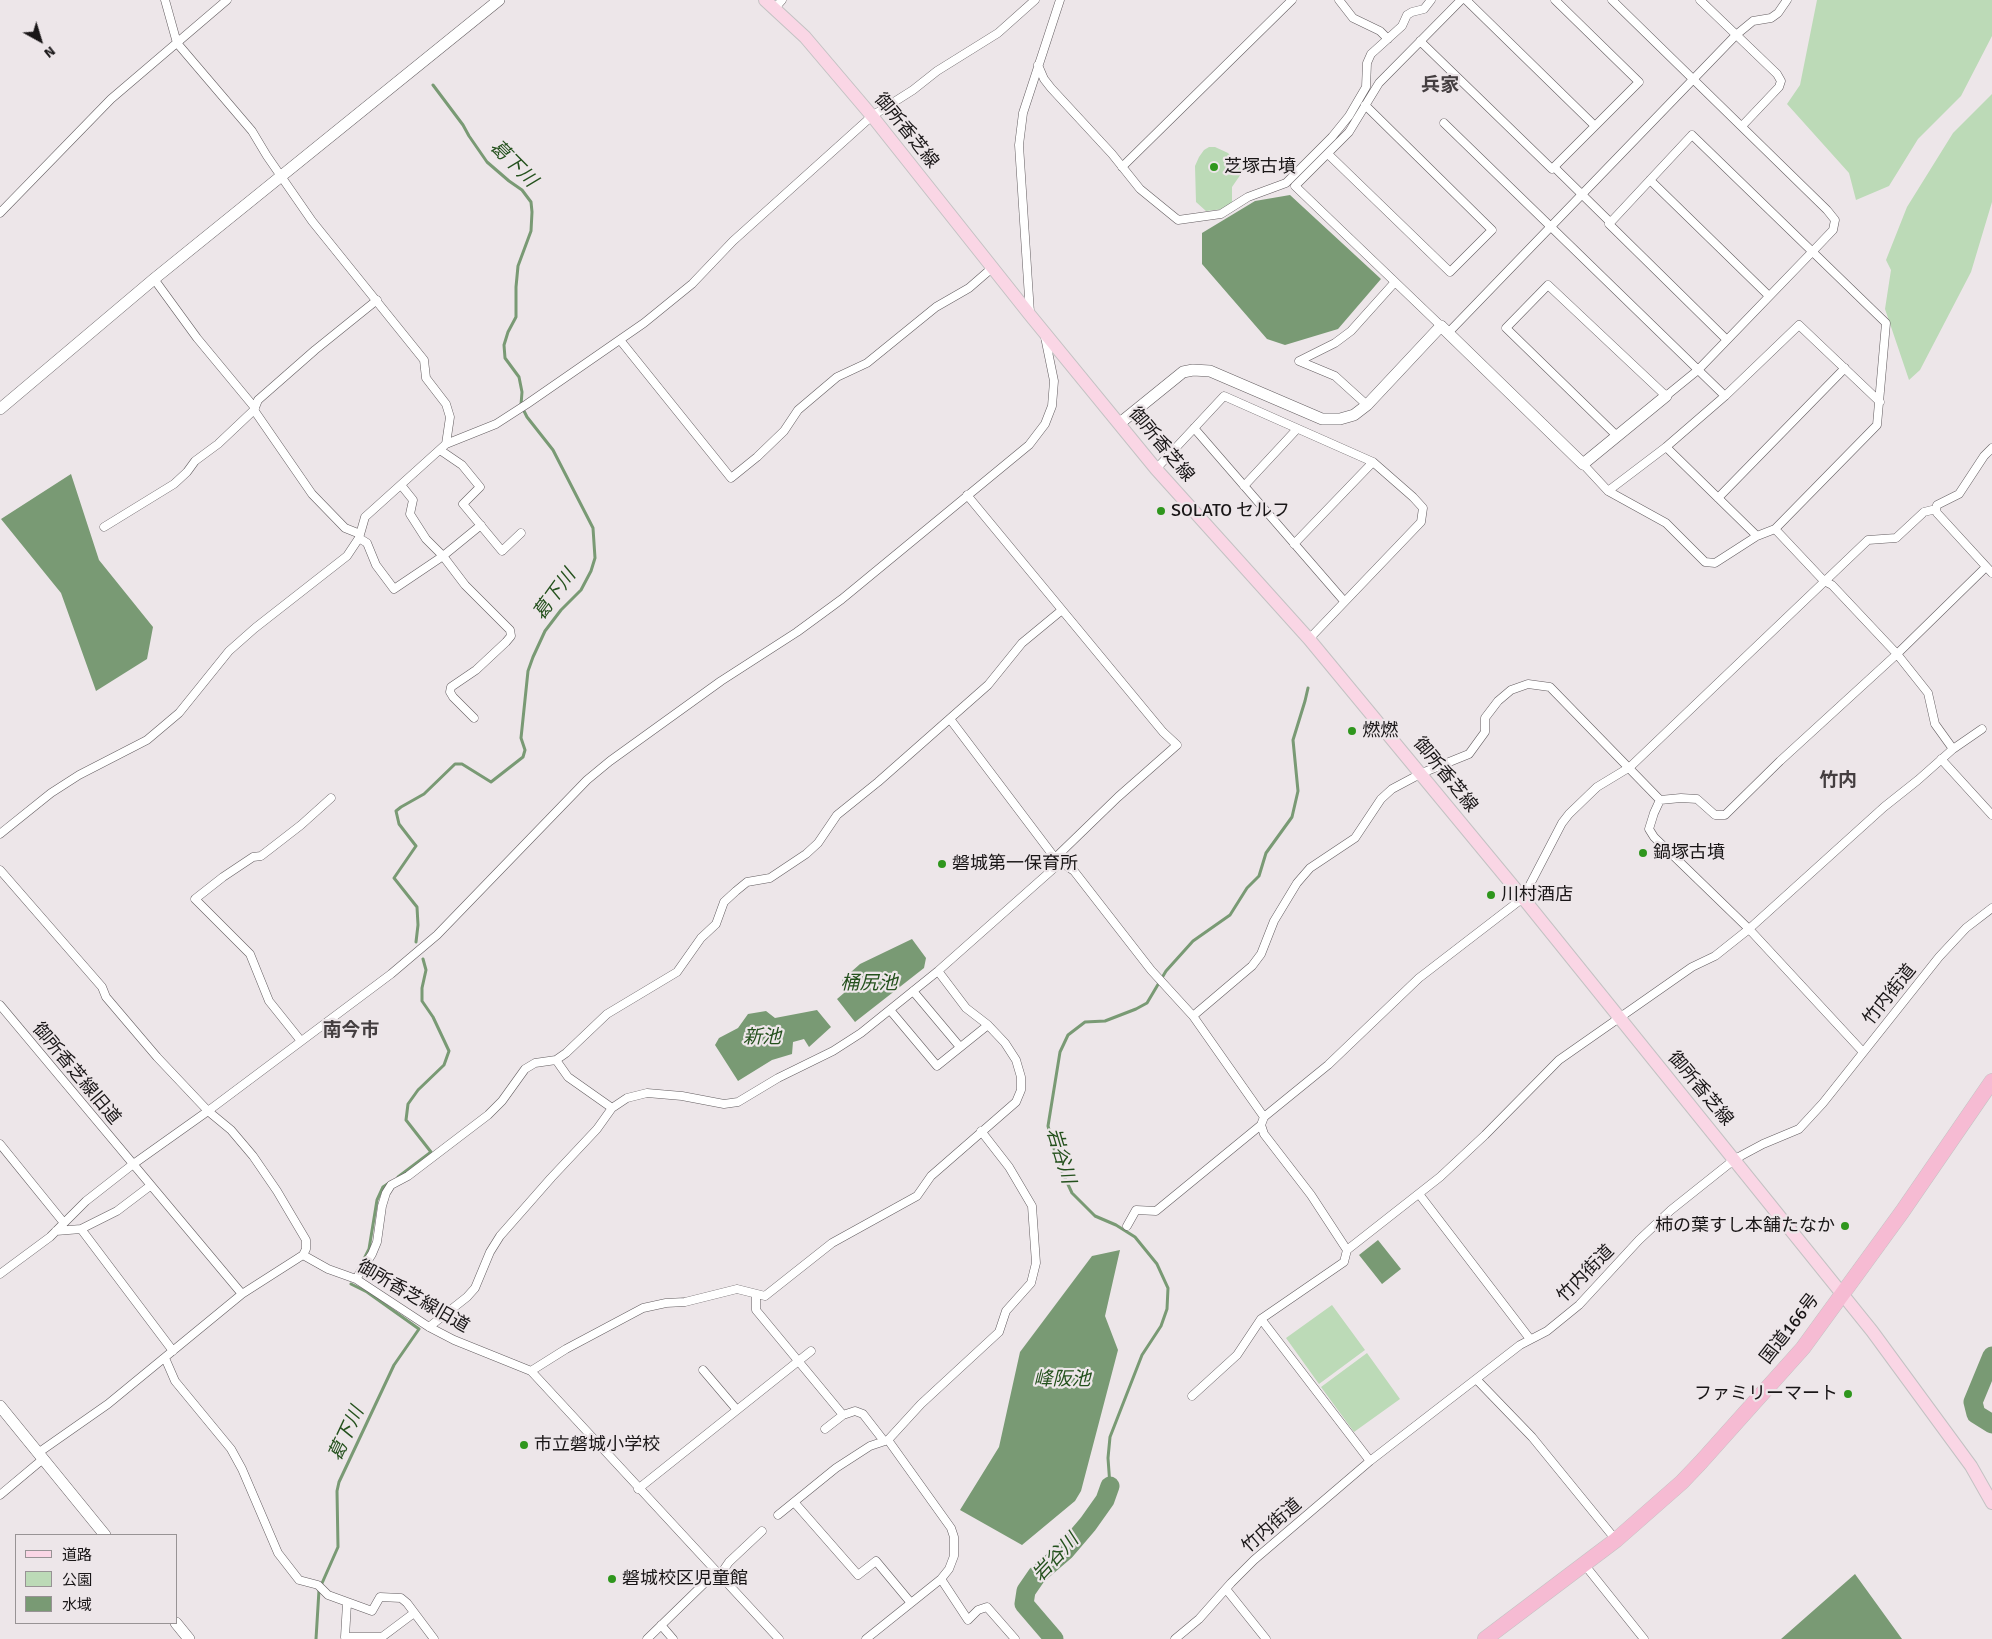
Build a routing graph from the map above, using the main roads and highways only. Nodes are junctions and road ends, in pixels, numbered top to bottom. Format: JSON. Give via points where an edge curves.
{"nodes":[{"id":1,"x":774,"y":3,"type":"edge"},
{"id":2,"x":1992,"y":1081,"type":"edge"},
{"id":3,"x":1842,"y":1293,"type":"junction"},
{"id":4,"x":1992,"y":1503,"type":"edge"},
{"id":5,"x":1485,"y":1639,"type":"edge"}],
"edges":[{"from":1,"to":3,"type":"main road","name":"御所香芝線","via":[[872,116],[1156,469],[1309,639],[1422,774]]},
{"from":2,"to":3,"type":"highway","name":"国道166号"},
{"from":3,"to":4,"type":"main road","name":"御所香芝線","via":[[1971,1466]]},
{"from":3,"to":5,"type":"highway","name":"国道166号","via":[[1803,1348],[1682,1482],[1616,1540]]}]}
